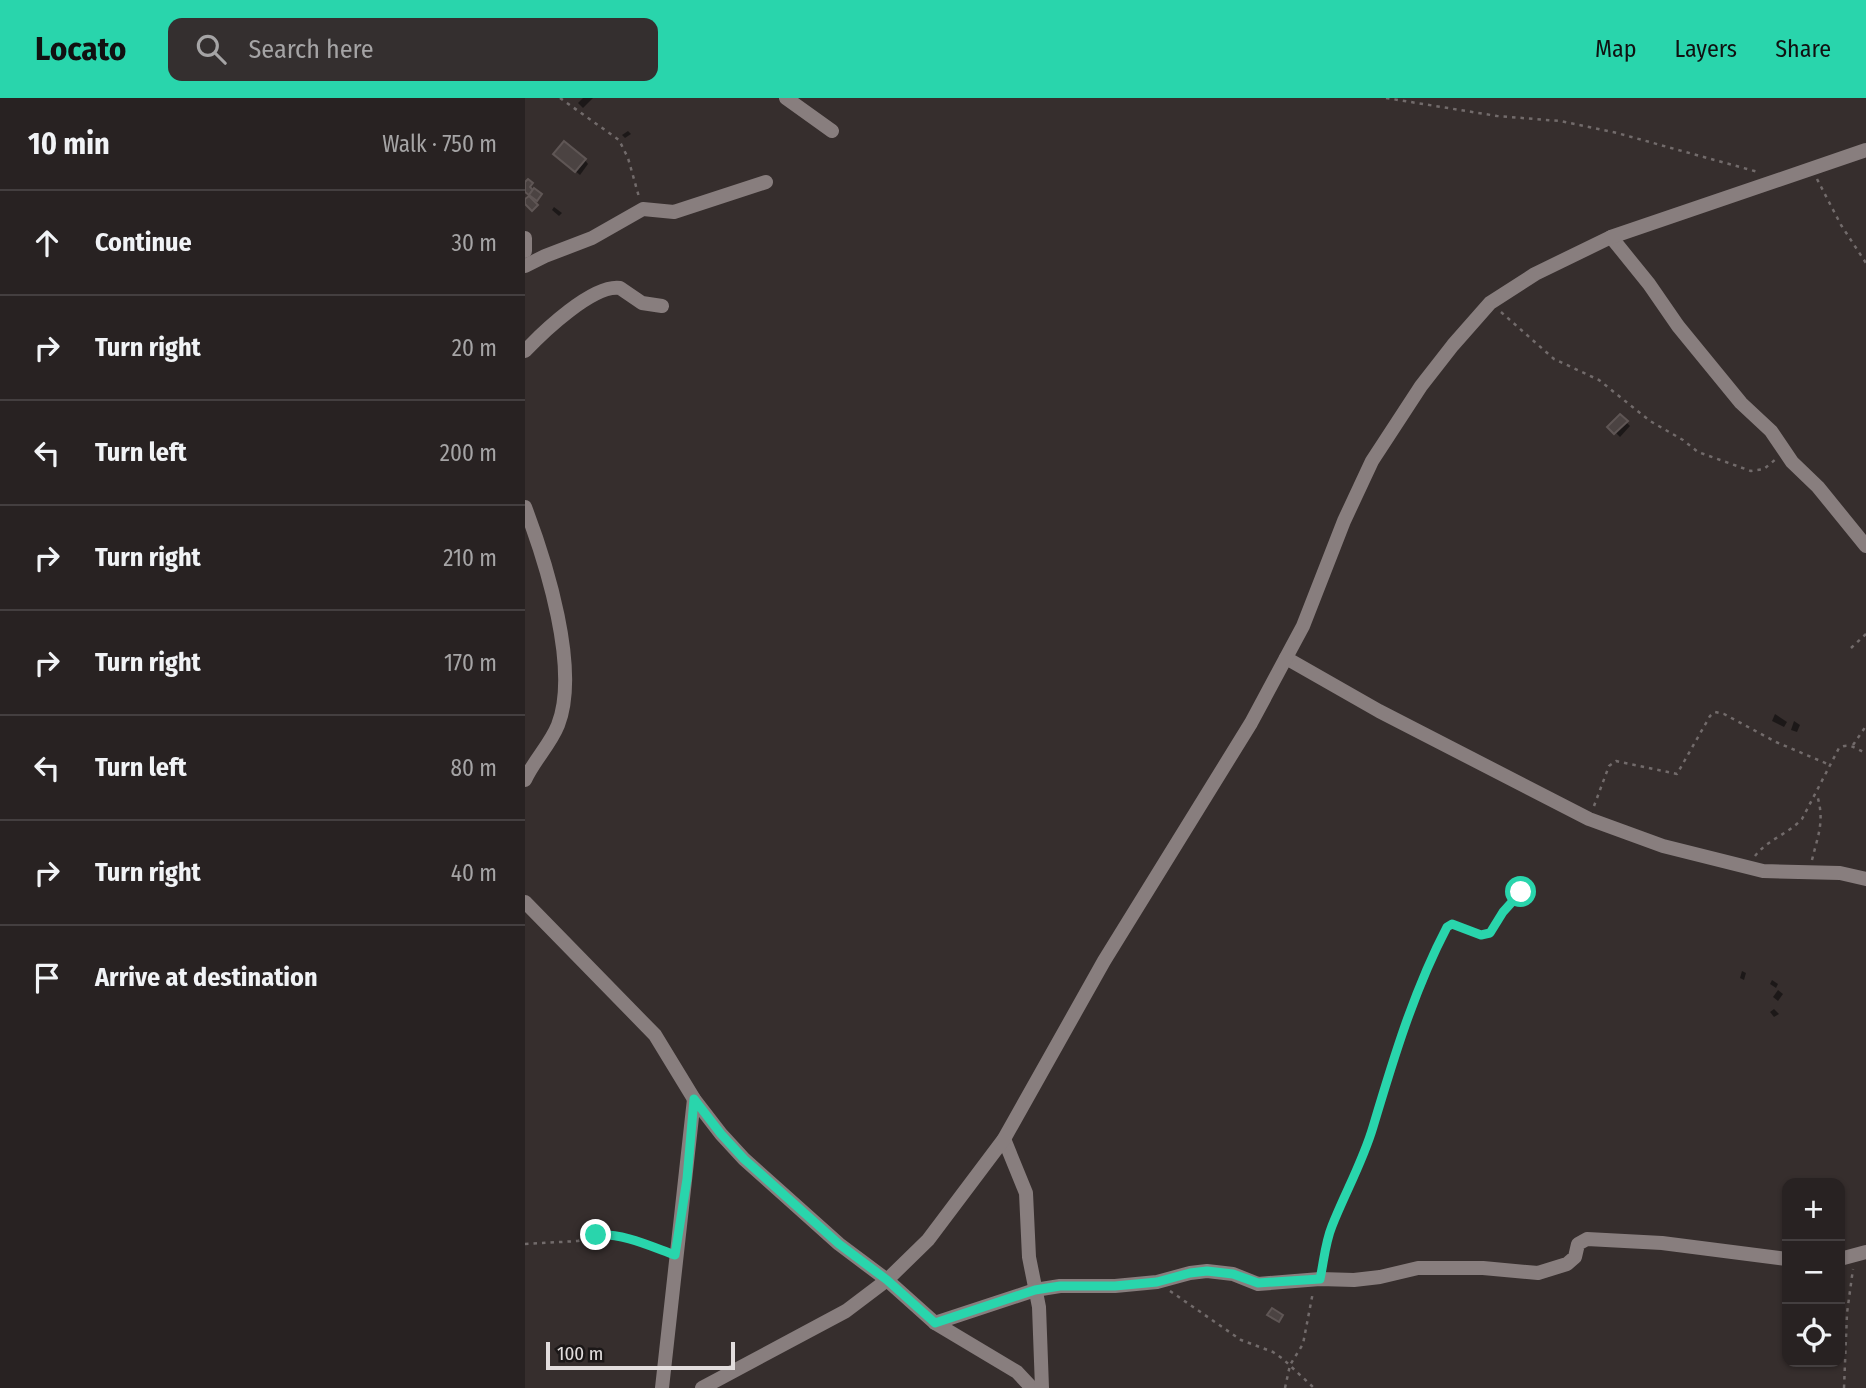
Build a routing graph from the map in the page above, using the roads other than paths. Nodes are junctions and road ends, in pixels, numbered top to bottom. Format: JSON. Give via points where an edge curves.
{"nodes":[{"id":1,"x":786,"y":98,"type":"edge"},
{"id":2,"x":832,"y":131,"type":"dead end"},
{"id":3,"x":1866,"y":150,"type":"edge"},
{"id":4,"x":767,"y":182,"type":"dead end"},
{"id":5,"x":1611,"y":237,"type":"junction"},
{"id":6,"x":525,"y":238,"type":"edge"},
{"id":7,"x":525,"y":251,"type":"edge"},
{"id":8,"x":525,"y":266,"type":"edge"},
{"id":9,"x":661,"y":306,"type":"dead end"},
{"id":10,"x":525,"y":351,"type":"edge"},
{"id":11,"x":525,"y":507,"type":"edge"},
{"id":12,"x":1866,"y":546,"type":"edge"},
{"id":13,"x":1286,"y":658,"type":"junction"},
{"id":14,"x":526,"y":776,"type":"edge"},
{"id":15,"x":1866,"y":879,"type":"edge"},
{"id":16,"x":525,"y":902,"type":"edge"},
{"id":17,"x":694,"y":1099,"type":"junction"},
{"id":18,"x":1004,"y":1139,"type":"junction"},
{"id":19,"x":1782,"y":1258,"type":"edge"},
{"id":20,"x":887,"y":1280,"type":"junction"},
{"id":21,"x":1035,"y":1290,"type":"junction"},
{"id":22,"x":935,"y":1323,"type":"junction"},
{"id":23,"x":662,"y":1388,"type":"edge"},
{"id":24,"x":702,"y":1388,"type":"edge"},
{"id":25,"x":1033,"y":1388,"type":"edge"},
{"id":26,"x":1042,"y":1388,"type":"edge"}],
"edges":[{"from":1,"to":2,"type":"street"},
{"from":3,"to":5,"type":"street"},
{"from":4,"to":8,"type":"street","via":[[683,211],[643,209],[592,238]]},
{"from":5,"to":12,"type":"street","via":[[1741,403],[1771,431]]},
{"from":5,"to":13,"type":"street","via":[[1535,274],[1490,303],[1420,386],[1372,461]]},
{"from":6,"to":7,"type":"street"},
{"from":9,"to":10,"type":"street","via":[[642,303],[620,288],[601,290]]},
{"from":11,"to":14,"type":"street","via":[[543,555],[565,652],[564,700],[558,724]]},
{"from":13,"to":15,"type":"street","via":[[1589,819],[1663,846],[1763,871],[1840,873]]},
{"from":13,"to":18,"type":"street","via":[[1104,961]]},
{"from":16,"to":17,"type":"street","via":[[655,1035]]},
{"from":17,"to":20,"type":"street","via":[[744,1159],[839,1244]]},
{"from":17,"to":23,"type":"street"},
{"from":18,"to":20,"type":"street","via":[[928,1240]]},
{"from":18,"to":21,"type":"street","via":[[1026,1193]]},
{"from":19,"to":21,"type":"street","via":[[1587,1239],[1578,1244],[1575,1257],[1567,1264],[1538,1273],[1418,1268],[1355,1280],[1258,1283],[1207,1271],[1157,1282]]},
{"from":20,"to":22,"type":"street"},
{"from":20,"to":24,"type":"street","via":[[846,1311]]},
{"from":21,"to":22,"type":"street"},
{"from":21,"to":26,"type":"street"},
{"from":22,"to":25,"type":"street","via":[[1017,1372]]}]}
